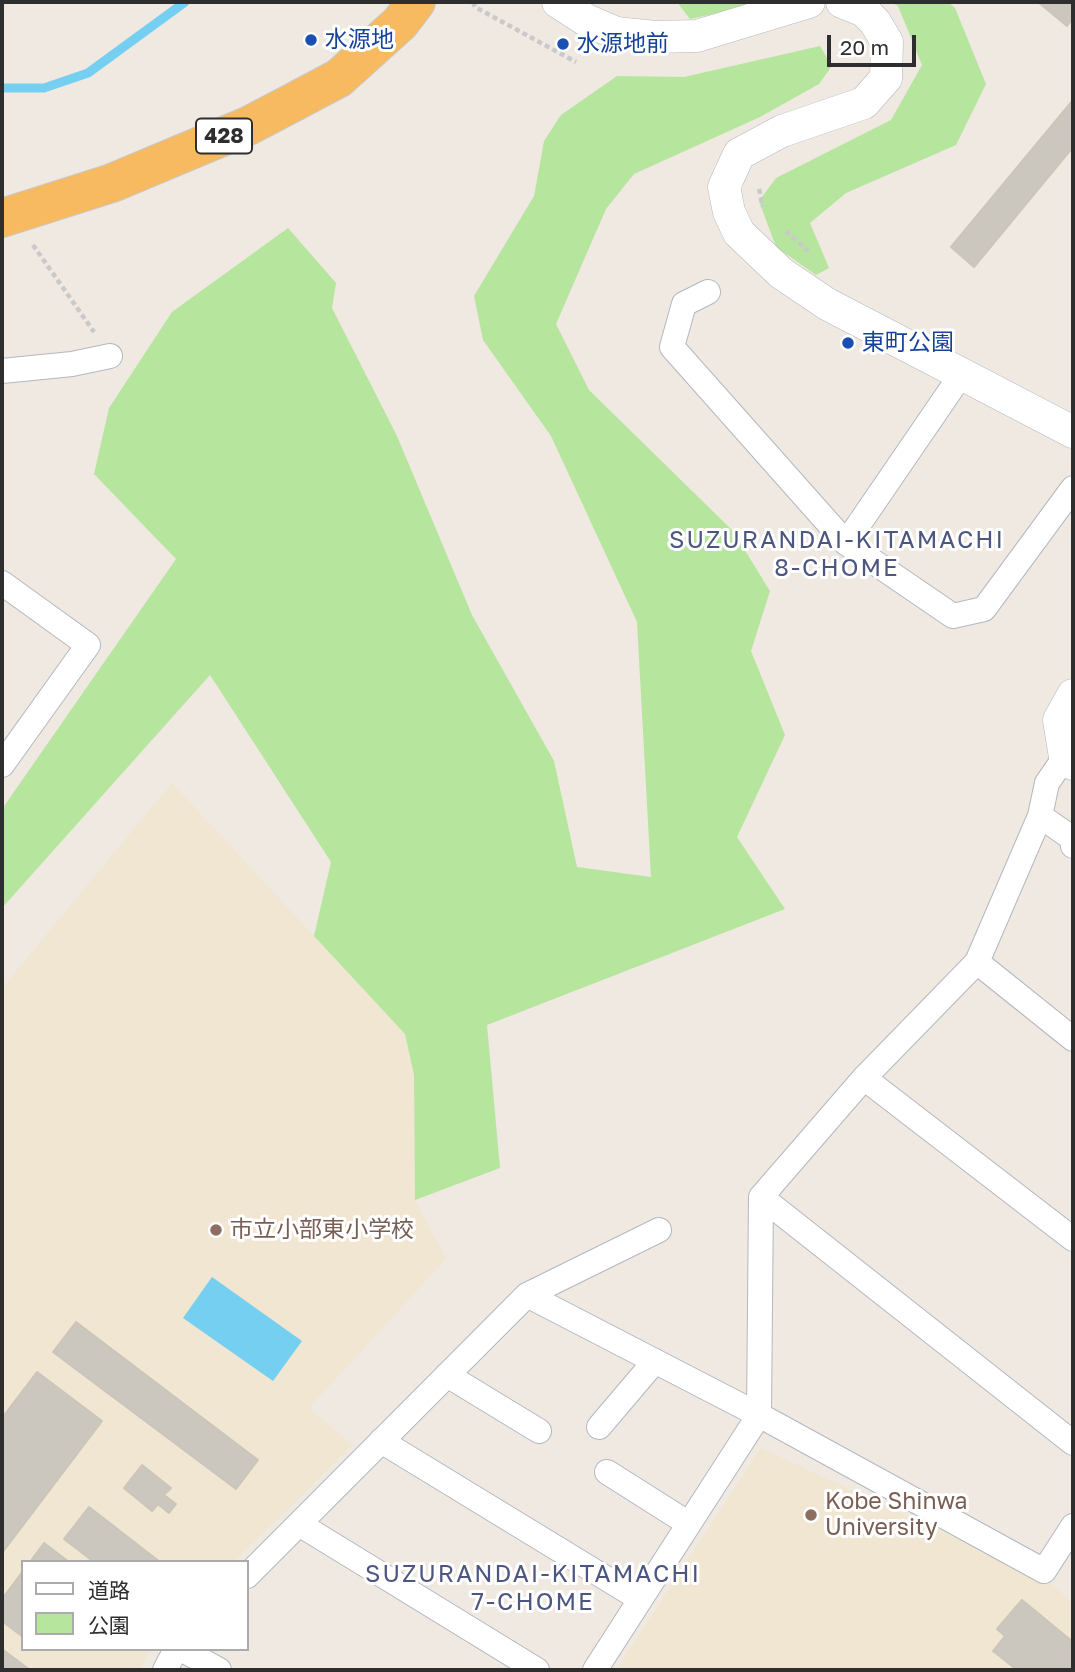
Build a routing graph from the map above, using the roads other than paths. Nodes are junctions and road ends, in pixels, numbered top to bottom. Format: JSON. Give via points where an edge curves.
{"nodes":[{"id":1,"x":416,"y":2,"type":"edge"},
{"id":2,"x":558,"y":2,"type":"edge"},
{"id":3,"x":809,"y":2,"type":"edge"},
{"id":4,"x":842,"y":2,"type":"edge"},
{"id":5,"x":2,"y":218,"type":"edge"},
{"id":6,"x":708,"y":292,"type":"dead end"},
{"id":7,"x":110,"y":356,"type":"road end"},
{"id":8,"x":2,"y":371,"type":"edge"},
{"id":9,"x":961,"y":375,"type":"junction"},
{"id":10,"x":1073,"y":432,"type":"edge"},
{"id":11,"x":1073,"y":488,"type":"edge"},
{"id":12,"x":846,"y":543,"type":"junction"},
{"id":13,"x":2,"y":583,"type":"edge"},
{"id":14,"x":1073,"y":695,"type":"edge"},
{"id":15,"x":1069,"y":760,"type":"edge"},
{"id":16,"x":2,"y":765,"type":"edge"},
{"id":17,"x":1040,"y":816,"type":"junction"},
{"id":18,"x":1073,"y":846,"type":"edge"},
{"id":19,"x":977,"y":962,"type":"junction"},
{"id":20,"x":1073,"y":1039,"type":"edge"},
{"id":21,"x":864,"y":1078,"type":"junction"},
{"id":22,"x":761,"y":1197,"type":"junction"},
{"id":23,"x":659,"y":1230,"type":"dead end"},
{"id":24,"x":1073,"y":1240,"type":"edge"},
{"id":25,"x":527,"y":1295,"type":"junction"},
{"id":26,"x":655,"y":1361,"type":"junction"},
{"id":27,"x":447,"y":1375,"type":"junction"},
{"id":28,"x":759,"y":1415,"type":"junction"},
{"id":29,"x":599,"y":1427,"type":"dead end"},
{"id":30,"x":539,"y":1431,"type":"dead end"},
{"id":31,"x":382,"y":1441,"type":"junction"},
{"id":32,"x":1073,"y":1443,"type":"edge"},
{"id":33,"x":607,"y":1472,"type":"dead end"},
{"id":34,"x":299,"y":1524,"type":"junction"},
{"id":35,"x":689,"y":1524,"type":"junction"},
{"id":36,"x":1073,"y":1526,"type":"edge"},
{"id":37,"x":248,"y":1575,"type":"edge"},
{"id":38,"x":640,"y":1600,"type":"junction"},
{"id":39,"x":177,"y":1651,"type":"edge"},
{"id":40,"x":182,"y":1651,"type":"edge"},
{"id":41,"x":165,"y":1670,"type":"edge"},
{"id":42,"x":219,"y":1670,"type":"edge"},
{"id":43,"x":537,"y":1670,"type":"edge"},
{"id":44,"x":595,"y":1670,"type":"edge"}],
"edges":[{"from":1,"to":5,"type":"highway","number":"428","via":[[400,23],[339,78],[292,103],[112,183]]},
{"from":2,"to":3,"type":"street","via":[[616,33],[655,37],[697,36]]},
{"from":4,"to":9,"type":"street","via":[[864,11],[887,42],[886,78],[864,103],[782,131],[739,154],[724,187],[729,212],[746,241],[781,273],[870,329]]},
{"from":6,"to":12,"type":"street","via":[[684,304],[672,347]]},
{"from":7,"to":8,"type":"street"},
{"from":9,"to":10,"type":"street"},
{"from":9,"to":12,"type":"street"},
{"from":11,"to":12,"type":"street","via":[[984,609],[953,616]]},
{"from":13,"to":16,"type":"street","via":[[88,645]]},
{"from":14,"to":15,"type":"street","via":[[1059,720]]},
{"from":15,"to":17,"type":"street","via":[[1047,783]]},
{"from":17,"to":18,"type":"street","via":[[1072,838]]},
{"from":17,"to":19,"type":"street"},
{"from":19,"to":20,"type":"street"},
{"from":19,"to":21,"type":"street"},
{"from":21,"to":22,"type":"street"},
{"from":21,"to":24,"type":"street"},
{"from":22,"to":28,"type":"street"},
{"from":22,"to":32,"type":"street"},
{"from":23,"to":25,"type":"street"},
{"from":25,"to":26,"type":"street"},
{"from":25,"to":27,"type":"street"},
{"from":26,"to":28,"type":"street"},
{"from":26,"to":29,"type":"street"},
{"from":27,"to":30,"type":"street"},
{"from":27,"to":31,"type":"street"},
{"from":28,"to":35,"type":"street"},
{"from":28,"to":36,"type":"street","via":[[1044,1571]]},
{"from":31,"to":34,"type":"street"},
{"from":31,"to":38,"type":"street"},
{"from":33,"to":35,"type":"street"},
{"from":34,"to":37,"type":"street"},
{"from":34,"to":43,"type":"street"},
{"from":35,"to":38,"type":"street"},
{"from":38,"to":44,"type":"street"},
{"from":39,"to":41,"type":"street"},
{"from":40,"to":42,"type":"street"}]}
